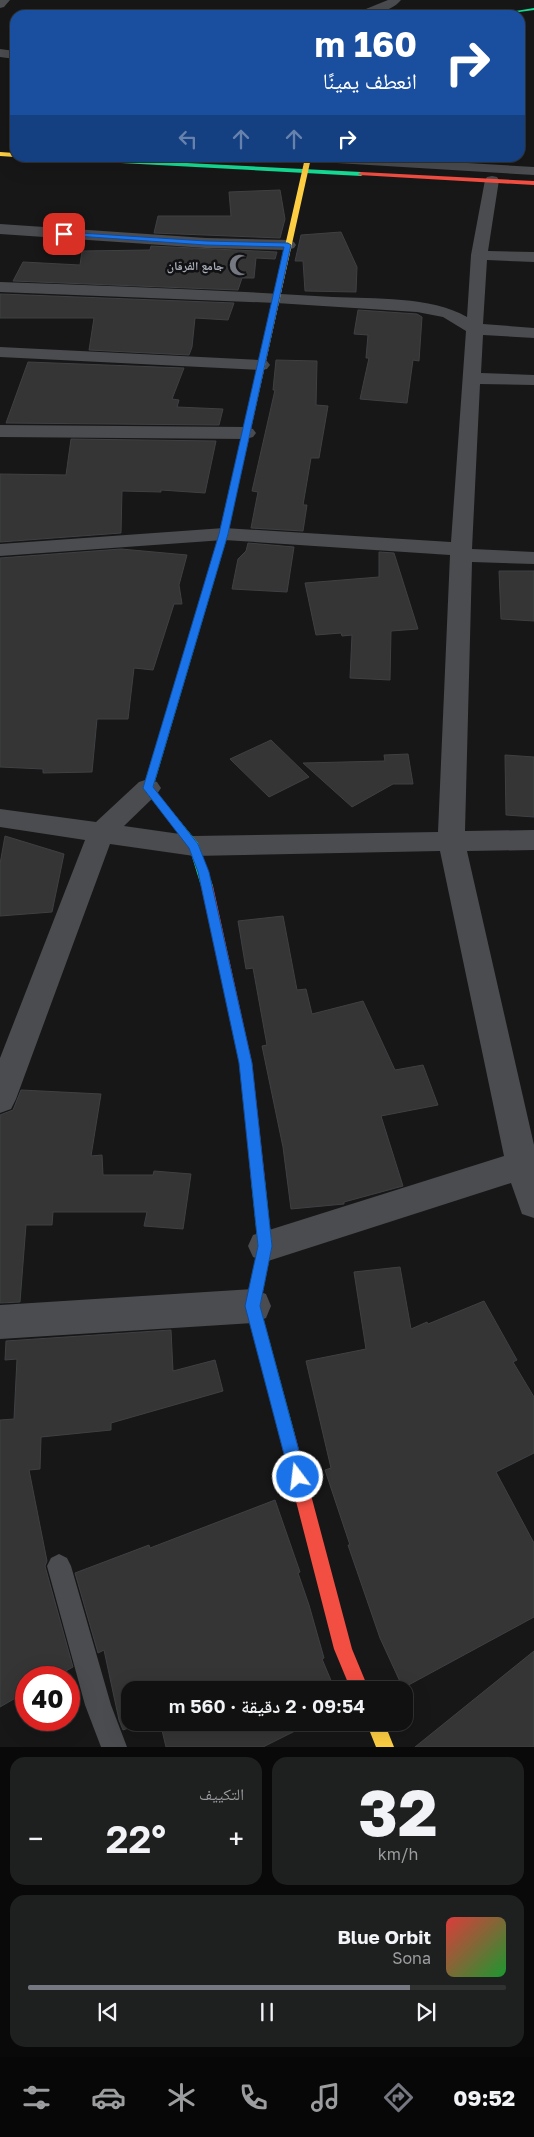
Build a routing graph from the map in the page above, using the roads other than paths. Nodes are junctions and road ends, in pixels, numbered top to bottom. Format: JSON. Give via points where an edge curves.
{"nodes":[{"id":1,"x":4,"y":0,"type":"edge"},
{"id":2,"x":395,"y":0,"type":"edge"},
{"id":3,"x":0,"y":5,"type":"edge"},
{"id":4,"x":374,"y":10,"type":"edge"},
{"id":5,"x":139,"y":162,"type":"edge"},
{"id":6,"x":307,"y":162,"type":"edge"},
{"id":7,"x":386,"y":162,"type":"edge"},
{"id":8,"x":304,"y":171,"type":"junction"},
{"id":9,"x":534,"y":171,"type":"edge"},
{"id":10,"x":492,"y":180,"type":"junction"},
{"id":11,"x":534,"y":183,"type":"edge"},
{"id":12,"x":0,"y":229,"type":"edge"},
{"id":13,"x":288,"y":245,"type":"junction"},
{"id":14,"x":479,"y":255,"type":"junction"},
{"id":15,"x":534,"y":257,"type":"edge"},
{"id":16,"x":0,"y":288,"type":"edge"},
{"id":17,"x":276,"y":298,"type":"junction"},
{"id":18,"x":475,"y":329,"type":"junction"},
{"id":19,"x":534,"y":333,"type":"edge"},
{"id":20,"x":0,"y":352,"type":"edge"},
{"id":21,"x":261,"y":365,"type":"junction"},
{"id":22,"x":472,"y":378,"type":"junction"},
{"id":23,"x":534,"y":380,"type":"edge"},
{"id":24,"x":0,"y":431,"type":"edge"},
{"id":25,"x":246,"y":433,"type":"junction"},
{"id":26,"x":224,"y":534,"type":"junction"},
{"id":27,"x":0,"y":550,"type":"edge"},
{"id":28,"x":461,"y":552,"type":"junction"},
{"id":29,"x":534,"y":558,"type":"edge"},
{"id":30,"x":148,"y":788,"type":"junction"},
{"id":31,"x":0,"y":818,"type":"edge"},
{"id":32,"x":101,"y":833,"type":"junction"},
{"id":33,"x":534,"y":840,"type":"edge"},
{"id":34,"x":451,"y":841,"type":"junction"},
{"id":35,"x":194,"y":846,"type":"junction"},
{"id":36,"x":0,"y":1098,"type":"edge"},
{"id":37,"x":522,"y":1165,"type":"junction"},
{"id":38,"x":534,"y":1203,"type":"edge"},
{"id":39,"x":265,"y":1246,"type":"junction"},
{"id":40,"x":253,"y":1306,"type":"junction"},
{"id":41,"x":0,"y":1322,"type":"edge"},
{"id":42,"x":59,"y":1566,"type":"dead end"},
{"id":43,"x":356,"y":1681,"type":"edge"},
{"id":44,"x":379,"y":1731,"type":"edge"},
{"id":45,"x":114,"y":1747,"type":"edge"},
{"id":46,"x":385,"y":1747,"type":"edge"}],
"edges":[{"from":1,"to":3,"type":"street"},
{"from":2,"to":4,"type":"street"},
{"from":5,"to":8,"type":"street"},
{"from":6,"to":8,"type":"street"},
{"from":7,"to":9,"type":"street"},
{"from":8,"to":10,"type":"street"},
{"from":8,"to":13,"type":"street"},
{"from":10,"to":11,"type":"street"},
{"from":10,"to":14,"type":"street"},
{"from":12,"to":13,"type":"street","via":[[206,243]]},
{"from":13,"to":17,"type":"street"},
{"from":14,"to":15,"type":"street"},
{"from":14,"to":18,"type":"street"},
{"from":16,"to":17,"type":"street"},
{"from":17,"to":18,"type":"street","via":[[417,307],[448,313]]},
{"from":17,"to":21,"type":"street"},
{"from":18,"to":19,"type":"street"},
{"from":18,"to":22,"type":"street"},
{"from":20,"to":21,"type":"street"},
{"from":21,"to":25,"type":"street"},
{"from":22,"to":23,"type":"street"},
{"from":22,"to":28,"type":"street"},
{"from":24,"to":25,"type":"street"},
{"from":25,"to":26,"type":"street"},
{"from":26,"to":27,"type":"street"},
{"from":26,"to":28,"type":"street"},
{"from":26,"to":30,"type":"street"},
{"from":28,"to":29,"type":"street"},
{"from":28,"to":34,"type":"street"},
{"from":30,"to":32,"type":"street"},
{"from":30,"to":35,"type":"street"},
{"from":31,"to":32,"type":"street"},
{"from":32,"to":35,"type":"street"},
{"from":32,"to":36,"type":"street"},
{"from":33,"to":34,"type":"street"},
{"from":34,"to":35,"type":"street"},
{"from":34,"to":37,"type":"street"},
{"from":35,"to":39,"type":"street","via":[[204,872],[246,1063]]},
{"from":37,"to":38,"type":"street"},
{"from":37,"to":39,"type":"street"},
{"from":39,"to":40,"type":"street"},
{"from":40,"to":41,"type":"street"},
{"from":40,"to":43,"type":"street","via":[[343,1649]]},
{"from":42,"to":45,"type":"lane","via":[[98,1705]]},
{"from":44,"to":46,"type":"street"}]}
